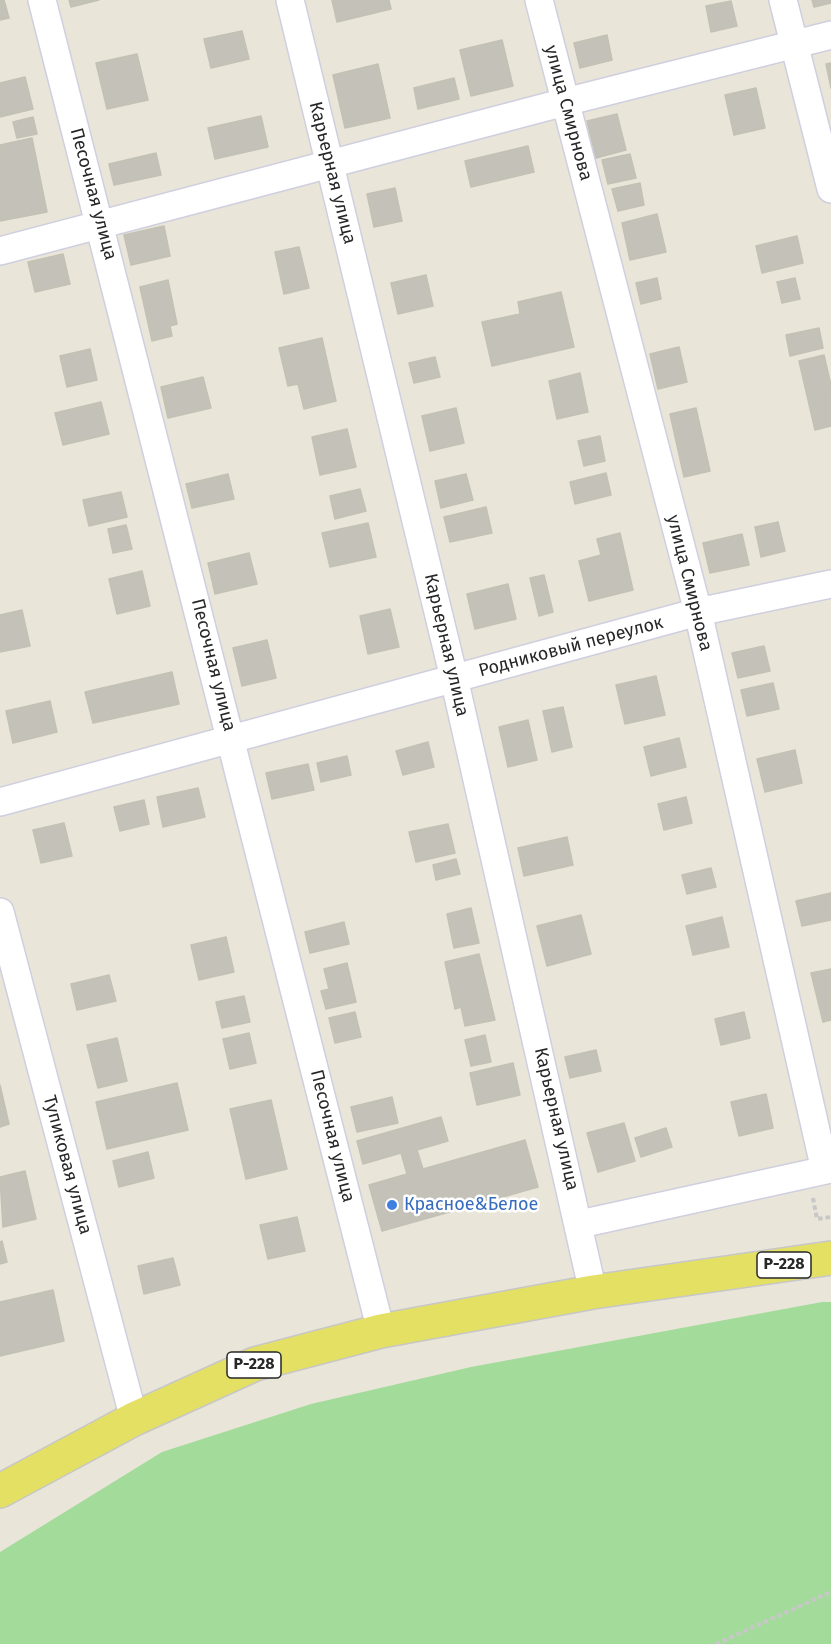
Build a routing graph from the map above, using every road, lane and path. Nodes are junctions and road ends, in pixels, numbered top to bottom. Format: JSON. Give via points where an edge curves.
{"nodes":[{"id":1,"x":42,"y":0,"type":"edge"},
{"id":2,"x":290,"y":0,"type":"edge"},
{"id":3,"x":539,"y":0,"type":"edge"},
{"id":4,"x":783,"y":0,"type":"edge"},
{"id":5,"x":831,"y":35,"type":"edge"},
{"id":6,"x":794,"y":44,"type":"junction"},
{"id":7,"x":565,"y":102,"type":"junction"},
{"id":8,"x":331,"y":165,"type":"junction"},
{"id":9,"x":831,"y":189,"type":"edge"},
{"id":10,"x":101,"y":226,"type":"junction"},
{"id":11,"x":0,"y":251,"type":"edge"},
{"id":12,"x":831,"y":584,"type":"edge"},
{"id":13,"x":698,"y":612,"type":"junction"},
{"id":14,"x":454,"y":678,"type":"junction"},
{"id":15,"x":232,"y":739,"type":"junction"},
{"id":16,"x":0,"y":802,"type":"edge"},
{"id":17,"x":0,"y":912,"type":"edge"},
{"id":18,"x":821,"y":1171,"type":"edge"},
{"id":19,"x":831,"y":1216,"type":"edge"},
{"id":20,"x":580,"y":1224,"type":"junction"},
{"id":21,"x":831,"y":1258,"type":"edge"},
{"id":22,"x":593,"y":1292,"type":"junction"},
{"id":23,"x":381,"y":1331,"type":"junction"},
{"id":24,"x":134,"y":1419,"type":"junction"},
{"id":25,"x":0,"y":1491,"type":"edge"},
{"id":26,"x":831,"y":1592,"type":"edge"},
{"id":27,"x":716,"y":1644,"type":"edge"}],
"edges":[{"from":1,"to":10,"type":"street","name":"Песочная улица"},
{"from":2,"to":8,"type":"street","name":"Карьерная улица"},
{"from":3,"to":7,"type":"street","name":"улица Смирнова"},
{"from":4,"to":6,"type":"street"},
{"from":5,"to":6,"type":"street"},
{"from":6,"to":7,"type":"street"},
{"from":6,"to":9,"type":"street"},
{"from":7,"to":8,"type":"street"},
{"from":7,"to":13,"type":"street","name":"улица Смирнова"},
{"from":8,"to":10,"type":"street"},
{"from":8,"to":14,"type":"street","name":"Карьерная улица"},
{"from":10,"to":11,"type":"street"},
{"from":10,"to":15,"type":"street","name":"Песочная улица"},
{"from":12,"to":13,"type":"street","name":"Родниковый переулок"},
{"from":13,"to":14,"type":"street","name":"Родниковый переулок"},
{"from":13,"to":18,"type":"street","name":"улица Смирнова"},
{"from":14,"to":15,"type":"street","name":"Родниковый переулок"},
{"from":14,"to":20,"type":"street","name":"Карьерная улица"},
{"from":15,"to":16,"type":"street","name":"Родниковый переулок"},
{"from":15,"to":23,"type":"street","name":"Песочная улица"},
{"from":17,"to":24,"type":"street","name":"Тупиковая улица"},
{"from":18,"to":19,"type":"path","via":[[817,1219]]},
{"from":18,"to":20,"type":"street"},
{"from":20,"to":22,"type":"street","name":"Карьерная улица"},
{"from":21,"to":22,"type":"main road","number":"Р-228"},
{"from":22,"to":23,"type":"main road","number":"Р-228"},
{"from":23,"to":24,"type":"main road","number":"Р-228","via":[[255,1364]]},
{"from":24,"to":25,"type":"main road","number":"Р-228"},
{"from":26,"to":27,"type":"path"}]}
